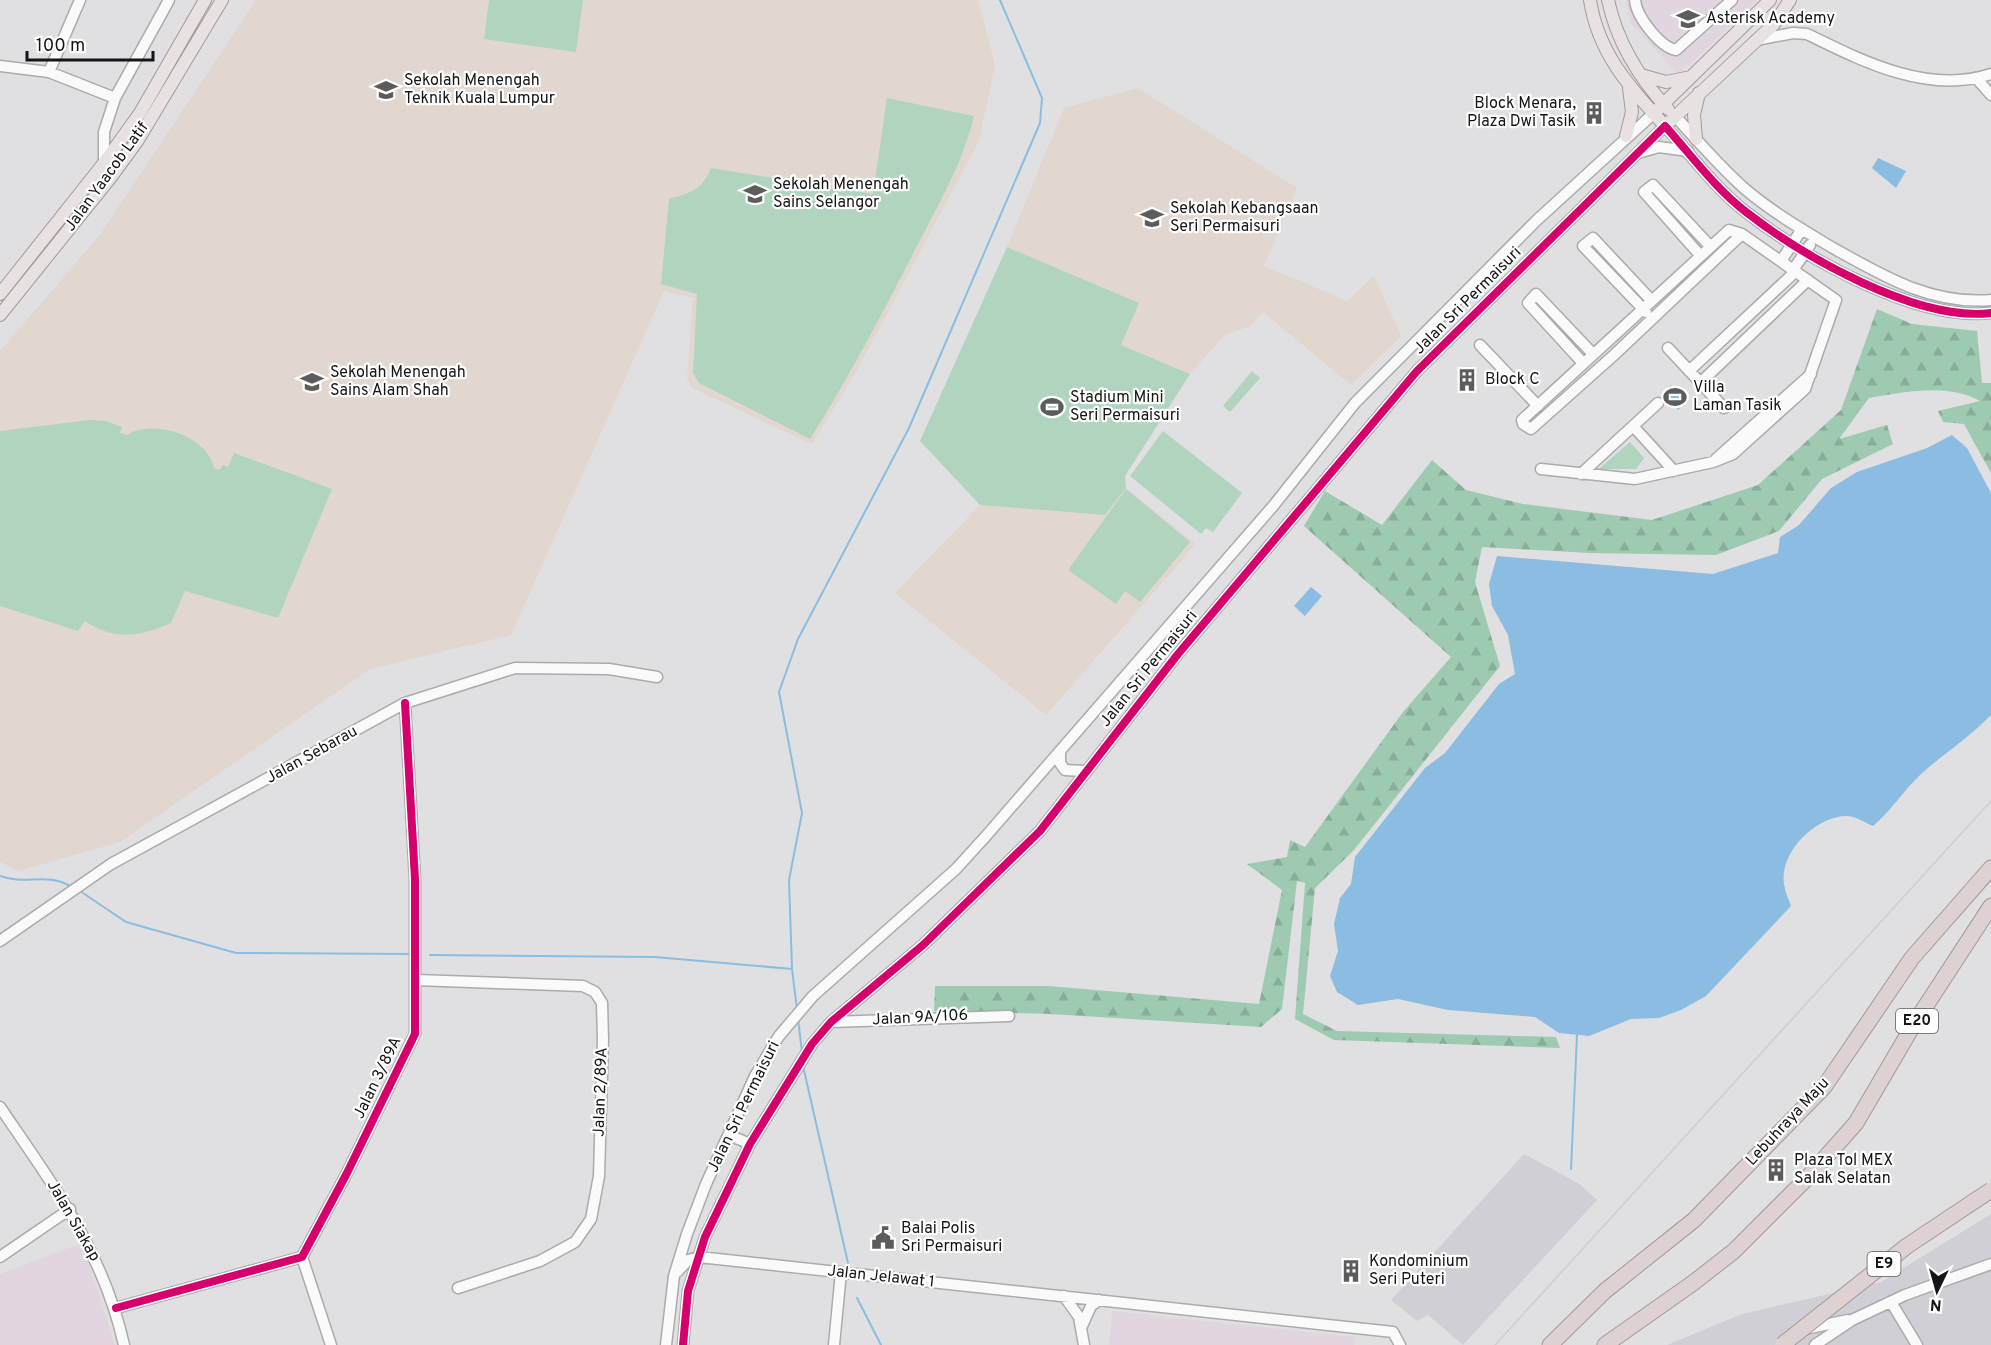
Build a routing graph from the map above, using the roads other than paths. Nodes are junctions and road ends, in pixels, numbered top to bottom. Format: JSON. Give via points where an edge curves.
{"nodes":[{"id":1,"x":80,"y":0,"type":"edge"},
{"id":2,"x":169,"y":0,"type":"edge"},
{"id":3,"x":205,"y":0,"type":"edge"},
{"id":4,"x":222,"y":0,"type":"edge"},
{"id":5,"x":1590,"y":0,"type":"edge"},
{"id":6,"x":1608,"y":0,"type":"edge"},
{"id":7,"x":1635,"y":0,"type":"edge"},
{"id":8,"x":1732,"y":0,"type":"edge"},
{"id":9,"x":1770,"y":0,"type":"edge"},
{"id":10,"x":1790,"y":0,"type":"edge"},
{"id":11,"x":1756,"y":40,"type":"junction"},
{"id":12,"x":0,"y":66,"type":"edge"},
{"id":13,"x":49,"y":72,"type":"junction"},
{"id":14,"x":1991,"y":74,"type":"edge"},
{"id":15,"x":1640,"y":75,"type":"junction"},
{"id":16,"x":1694,"y":76,"type":"junction"},
{"id":17,"x":1977,"y":79,"type":"junction"},
{"id":18,"x":1628,"y":85,"type":"junction"},
{"id":19,"x":1699,"y":92,"type":"junction"},
{"id":20,"x":1991,"y":95,"type":"edge"},
{"id":21,"x":116,"y":98,"type":"junction"},
{"id":22,"x":1664,"y":105,"type":"junction"},
{"id":23,"x":1653,"y":114,"type":"junction"},
{"id":24,"x":1675,"y":117,"type":"junction"},
{"id":25,"x":1665,"y":126,"type":"junction"},
{"id":26,"x":1626,"y":136,"type":"junction"},
{"id":27,"x":1696,"y":139,"type":"junction"},
{"id":28,"x":1688,"y":151,"type":"junction"},
{"id":29,"x":1638,"y":153,"type":"junction"},
{"id":30,"x":104,"y":163,"type":"junction"},
{"id":31,"x":1802,"y":229,"type":"junction"},
{"id":32,"x":1742,"y":234,"type":"junction"},
{"id":33,"x":1815,"y":237,"type":"junction"},
{"id":34,"x":1793,"y":242,"type":"junction"},
{"id":35,"x":1709,"y":245,"type":"junction"},
{"id":36,"x":1806,"y":250,"type":"junction"},
{"id":37,"x":1699,"y":254,"type":"junction"},
{"id":38,"x":1784,"y":257,"type":"junction"},
{"id":39,"x":1796,"y":268,"type":"junction"},
{"id":40,"x":1808,"y":280,"type":"junction"},
{"id":41,"x":0,"y":294,"type":"edge"},
{"id":42,"x":1651,"y":300,"type":"junction"},
{"id":43,"x":1991,"y":300,"type":"edge"},
{"id":44,"x":1642,"y":308,"type":"junction"},
{"id":45,"x":1991,"y":313,"type":"edge"},
{"id":46,"x":0,"y":315,"type":"edge"},
{"id":47,"x":1653,"y":319,"type":"junction"},
{"id":48,"x":1480,"y":345,"type":"dead end"},
{"id":49,"x":1668,"y":348,"type":"dead end"},
{"id":50,"x":1593,"y":354,"type":"junction"},
{"id":51,"x":1583,"y":363,"type":"junction"},
{"id":52,"x":1689,"y":371,"type":"junction"},
{"id":53,"x":1700,"y":383,"type":"junction"},
{"id":54,"x":1659,"y":403,"type":"dead end"},
{"id":55,"x":1538,"y":406,"type":"junction"},
{"id":56,"x":1724,"y":408,"type":"dead end"},
{"id":57,"x":1633,"y":426,"type":"junction"},
{"id":58,"x":1541,"y":469,"type":"dead end"},
{"id":59,"x":1674,"y":471,"type":"junction"},
{"id":60,"x":1581,"y":474,"type":"junction"},
{"id":61,"x":1274,"y":506,"type":"junction"},
{"id":62,"x":1296,"y":513,"type":"junction"},
{"id":63,"x":657,"y":677,"type":"dead end"},
{"id":64,"x":405,"y":703,"type":"junction"},
{"id":65,"x":1060,"y":752,"type":"junction"},
{"id":66,"x":1084,"y":771,"type":"junction"},
{"id":67,"x":1991,"y":867,"type":"edge"},
{"id":68,"x":1991,"y":906,"type":"edge"},
{"id":69,"x":0,"y":941,"type":"edge"},
{"id":70,"x":416,"y":980,"type":"junction"},
{"id":71,"x":1010,"y":1016,"type":"dead end"},
{"id":72,"x":831,"y":1022,"type":"junction"},
{"id":73,"x":0,"y":1107,"type":"edge"},
{"id":74,"x":729,"y":1135,"type":"junction"},
{"id":75,"x":750,"y":1144,"type":"junction"},
{"id":76,"x":1991,"y":1190,"type":"edge"},
{"id":77,"x":1991,"y":1201,"type":"edge"},
{"id":78,"x":70,"y":1209,"type":"junction"},
{"id":79,"x":687,"y":1234,"type":"junction"},
{"id":80,"x":0,"y":1257,"type":"edge"},
{"id":81,"x":302,"y":1257,"type":"junction"},
{"id":82,"x":699,"y":1257,"type":"junction"},
{"id":83,"x":1991,"y":1263,"type":"edge"},
{"id":84,"x":841,"y":1272,"type":"junction"},
{"id":85,"x":674,"y":1276,"type":"junction"},
{"id":86,"x":458,"y":1288,"type":"dead end"},
{"id":87,"x":1064,"y":1296,"type":"junction"},
{"id":88,"x":1099,"y":1300,"type":"junction"},
{"id":89,"x":1891,"y":1302,"type":"junction"},
{"id":90,"x":116,"y":1308,"type":"junction"},
{"id":91,"x":1851,"y":1320,"type":"junction"},
{"id":92,"x":1082,"y":1326,"type":"junction"},
{"id":93,"x":124,"y":1345,"type":"edge"},
{"id":94,"x":331,"y":1345,"type":"edge"},
{"id":95,"x":666,"y":1345,"type":"edge"},
{"id":96,"x":683,"y":1345,"type":"edge"},
{"id":97,"x":834,"y":1345,"type":"edge"},
{"id":98,"x":1084,"y":1345,"type":"edge"},
{"id":99,"x":1400,"y":1345,"type":"edge"},
{"id":100,"x":1550,"y":1345,"type":"edge"},
{"id":101,"x":1605,"y":1345,"type":"edge"},
{"id":102,"x":1782,"y":1345,"type":"edge"},
{"id":103,"x":1796,"y":1345,"type":"edge"},
{"id":104,"x":1815,"y":1345,"type":"edge"},
{"id":105,"x":1917,"y":1345,"type":"edge"}],
"edges":[{"from":1,"to":13,"type":"street"},
{"from":2,"to":21,"type":"street"},
{"from":3,"to":30,"type":"main road","name":"Jalan Yaacob Latif","via":[[140,113]]},
{"from":4,"to":46,"type":"main road","name":"Jalan Yaacob Latif","via":[[138,140]]},
{"from":5,"to":18,"type":"main road","via":[[1593,24],[1606,54]]},
{"from":6,"to":15,"type":"main road","via":[[1620,42]]},
{"from":7,"to":8,"type":"street","via":[[1643,22],[1676,50]]},
{"from":9,"to":16,"type":"main road","name":"Jalan Sri Permaisuri"},
{"from":10,"to":11,"type":"main road","name":"Jalan Sri Permaisuri","via":[[1774,24]]},
{"from":11,"to":17,"type":"street","via":[[1807,34],[1888,70],[1929,80]]},
{"from":11,"to":19,"type":"main road","name":"Jalan Sri Permaisuri"},
{"from":12,"to":13,"type":"street"},
{"from":13,"to":21,"type":"street"},
{"from":14,"to":17,"type":"street"},
{"from":15,"to":16,"type":"main road","via":[[1665,82]]},
{"from":15,"to":22,"type":"main road"},
{"from":16,"to":22,"type":"main road","name":"Jalan Sri Permaisuri"},
{"from":17,"to":20,"type":"street"},
{"from":18,"to":23,"type":"main road"},
{"from":18,"to":26,"type":"main road","via":[[1632,108]]},
{"from":19,"to":24,"type":"main road","name":"Jalan Sri Permaisuri"},
{"from":19,"to":27,"type":"main road","via":[[1694,115]]},
{"from":21,"to":30,"type":"street","via":[[104,132]]},
{"from":22,"to":23,"type":"main road","name":"Jalan Sri Permaisuri"},
{"from":22,"to":24,"type":"main road"},
{"from":23,"to":25,"type":"main road"},
{"from":23,"to":26,"type":"street","name":"Jalan Sri Permaisuri"},
{"from":24,"to":25,"type":"main road","name":"Jalan Sri Permaisuri"},
{"from":24,"to":27,"type":"street"},
{"from":25,"to":28,"type":"street"},
{"from":25,"to":29,"type":"street","name":"Jalan Sri Permaisuri"},
{"from":26,"to":61,"type":"street","name":"Jalan Sri Permaisuri","via":[[1401,354],[1355,403]]},
{"from":27,"to":31,"type":"street","via":[[1745,189]]},
{"from":28,"to":29,"type":"street","via":[[1659,147]]},
{"from":28,"to":34,"type":"street","via":[[1734,201]]},
{"from":29,"to":62,"type":"street","name":"Jalan Sri Permaisuri","via":[[1416,371]]},
{"from":30,"to":41,"type":"main road","name":"Jalan Yaacob Latif"},
{"from":31,"to":33,"type":"street"},
{"from":31,"to":34,"type":"street"},
{"from":32,"to":35,"type":"street","via":[[1729,230]]},
{"from":32,"to":38,"type":"street"},
{"from":32,"to":47,"type":"street"},
{"from":33,"to":36,"type":"street"},
{"from":33,"to":43,"type":"street","via":[[1886,279],[1919,292]]},
{"from":34,"to":36,"type":"street"},
{"from":34,"to":38,"type":"street"},
{"from":35,"to":37,"type":"street"},
{"from":35,"to":37,"type":"street","via":[[1653,185],[1644,192]]},
{"from":36,"to":39,"type":"street"},
{"from":36,"to":45,"type":"street","via":[[1887,295],[1961,312]]},
{"from":37,"to":42,"type":"street"},
{"from":38,"to":39,"type":"street"},
{"from":39,"to":40,"type":"street"},
{"from":39,"to":52,"type":"street"},
{"from":40,"to":53,"type":"street"},
{"from":40,"to":59,"type":"street","via":[[1836,300],[1811,374],[1713,462]]},
{"from":42,"to":44,"type":"street"},
{"from":42,"to":44,"type":"street","via":[[1593,238],[1583,246]]},
{"from":44,"to":47,"type":"street"},
{"from":44,"to":50,"type":"street"},
{"from":47,"to":55,"type":"street","via":[[1528,429],[1522,420]]},
{"from":48,"to":55,"type":"street"},
{"from":49,"to":52,"type":"street"},
{"from":50,"to":51,"type":"street"},
{"from":50,"to":51,"type":"street","via":[[1536,294],[1528,303]]},
{"from":51,"to":55,"type":"street"},
{"from":52,"to":53,"type":"street"},
{"from":53,"to":56,"type":"street"},
{"from":54,"to":57,"type":"street"},
{"from":57,"to":59,"type":"street"},
{"from":57,"to":60,"type":"street"},
{"from":58,"to":60,"type":"street"},
{"from":59,"to":60,"type":"street","via":[[1635,479]]},
{"from":61,"to":62,"type":"street","via":[[1291,500],[1296,504]]},
{"from":61,"to":65,"type":"street","name":"Jalan Sri Permaisuri"},
{"from":62,"to":66,"type":"street","name":"Jalan Sri Permaisuri"},
{"from":63,"to":64,"type":"street","name":"Jalan Sebarau","via":[[609,669],[515,668]]},
{"from":64,"to":69,"type":"street","name":"Jalan Sebarau","via":[[111,864]]},
{"from":64,"to":70,"type":"street","name":"Jalan 3/89A","via":[[415,879]]},
{"from":65,"to":66,"type":"street","via":[[1065,770]]},
{"from":65,"to":74,"type":"street","name":"Jalan Sri Permaisuri","via":[[956,869],[805,1004],[779,1036],[755,1076]]},
{"from":66,"to":72,"type":"street","name":"Jalan Sri Permaisuri","via":[[1040,831],[1012,860],[923,945]]},
{"from":67,"to":100,"type":"highway","name":"Lebuhraya Maju","number":"E20","via":[[1912,958],[1824,1087],[1694,1220],[1605,1292]]},
{"from":68,"to":101,"type":"highway","number":"E20","via":[[1914,1024],[1856,1123],[1797,1190],[1734,1251]]},
{"from":70,"to":81,"type":"street","name":"Jalan 3/89A","via":[[415,1034]]},
{"from":70,"to":86,"type":"street","name":"Jalan 2/89A","via":[[583,986],[595,992],[602,1003],[598,1176],[591,1219],[575,1242],[549,1256]]},
{"from":71,"to":72,"type":"street","name":"Jalan 9A/106"},
{"from":72,"to":75,"type":"street","name":"Jalan Sri Permaisuri","via":[[792,1073]]},
{"from":73,"to":78,"type":"street","name":"Jalan Siakap"},
{"from":74,"to":75,"type":"street"},
{"from":74,"to":79,"type":"street","name":"Jalan Sri Permaisuri"},
{"from":75,"to":82,"type":"street","name":"Jalan Sri Permaisuri"},
{"from":76,"to":102,"type":"highway","number":"E9","bridge":true,"via":[[1907,1246]]},
{"from":77,"to":103,"type":"highway","number":"E9","via":[[1901,1258]]},
{"from":78,"to":80,"type":"street"},
{"from":78,"to":90,"type":"street","name":"Jalan Siakap","via":[[95,1254]]},
{"from":79,"to":82,"type":"street","via":[[690,1249]]},
{"from":79,"to":85,"type":"street","name":"Jalan Sri Permaisuri"},
{"from":81,"to":90,"type":"street"},
{"from":81,"to":94,"type":"street"},
{"from":82,"to":84,"type":"street","name":"Jalan Jelawat 1"},
{"from":82,"to":85,"type":"street","via":[[688,1260]]},
{"from":82,"to":96,"type":"street","name":"Jalan Sri Permaisuri","via":[[688,1291]]},
{"from":83,"to":89,"type":"street"},
{"from":84,"to":87,"type":"street","name":"Jalan Jelawat 1"},
{"from":84,"to":97,"type":"street"},
{"from":85,"to":95,"type":"street","name":"Jalan Sri Permaisuri"},
{"from":87,"to":88,"type":"street","name":"Jalan Jelawat 1"},
{"from":87,"to":92,"type":"street"},
{"from":88,"to":92,"type":"street"},
{"from":88,"to":99,"type":"street","name":"Jalan Jelawat 1","via":[[1394,1332]]},
{"from":89,"to":91,"type":"street"},
{"from":89,"to":105,"type":"street"},
{"from":90,"to":93,"type":"street","name":"Jalan Siakap"},
{"from":91,"to":102,"type":"street","via":[[1802,1329]]},
{"from":91,"to":104,"type":"street"},
{"from":92,"to":98,"type":"street"}]}
